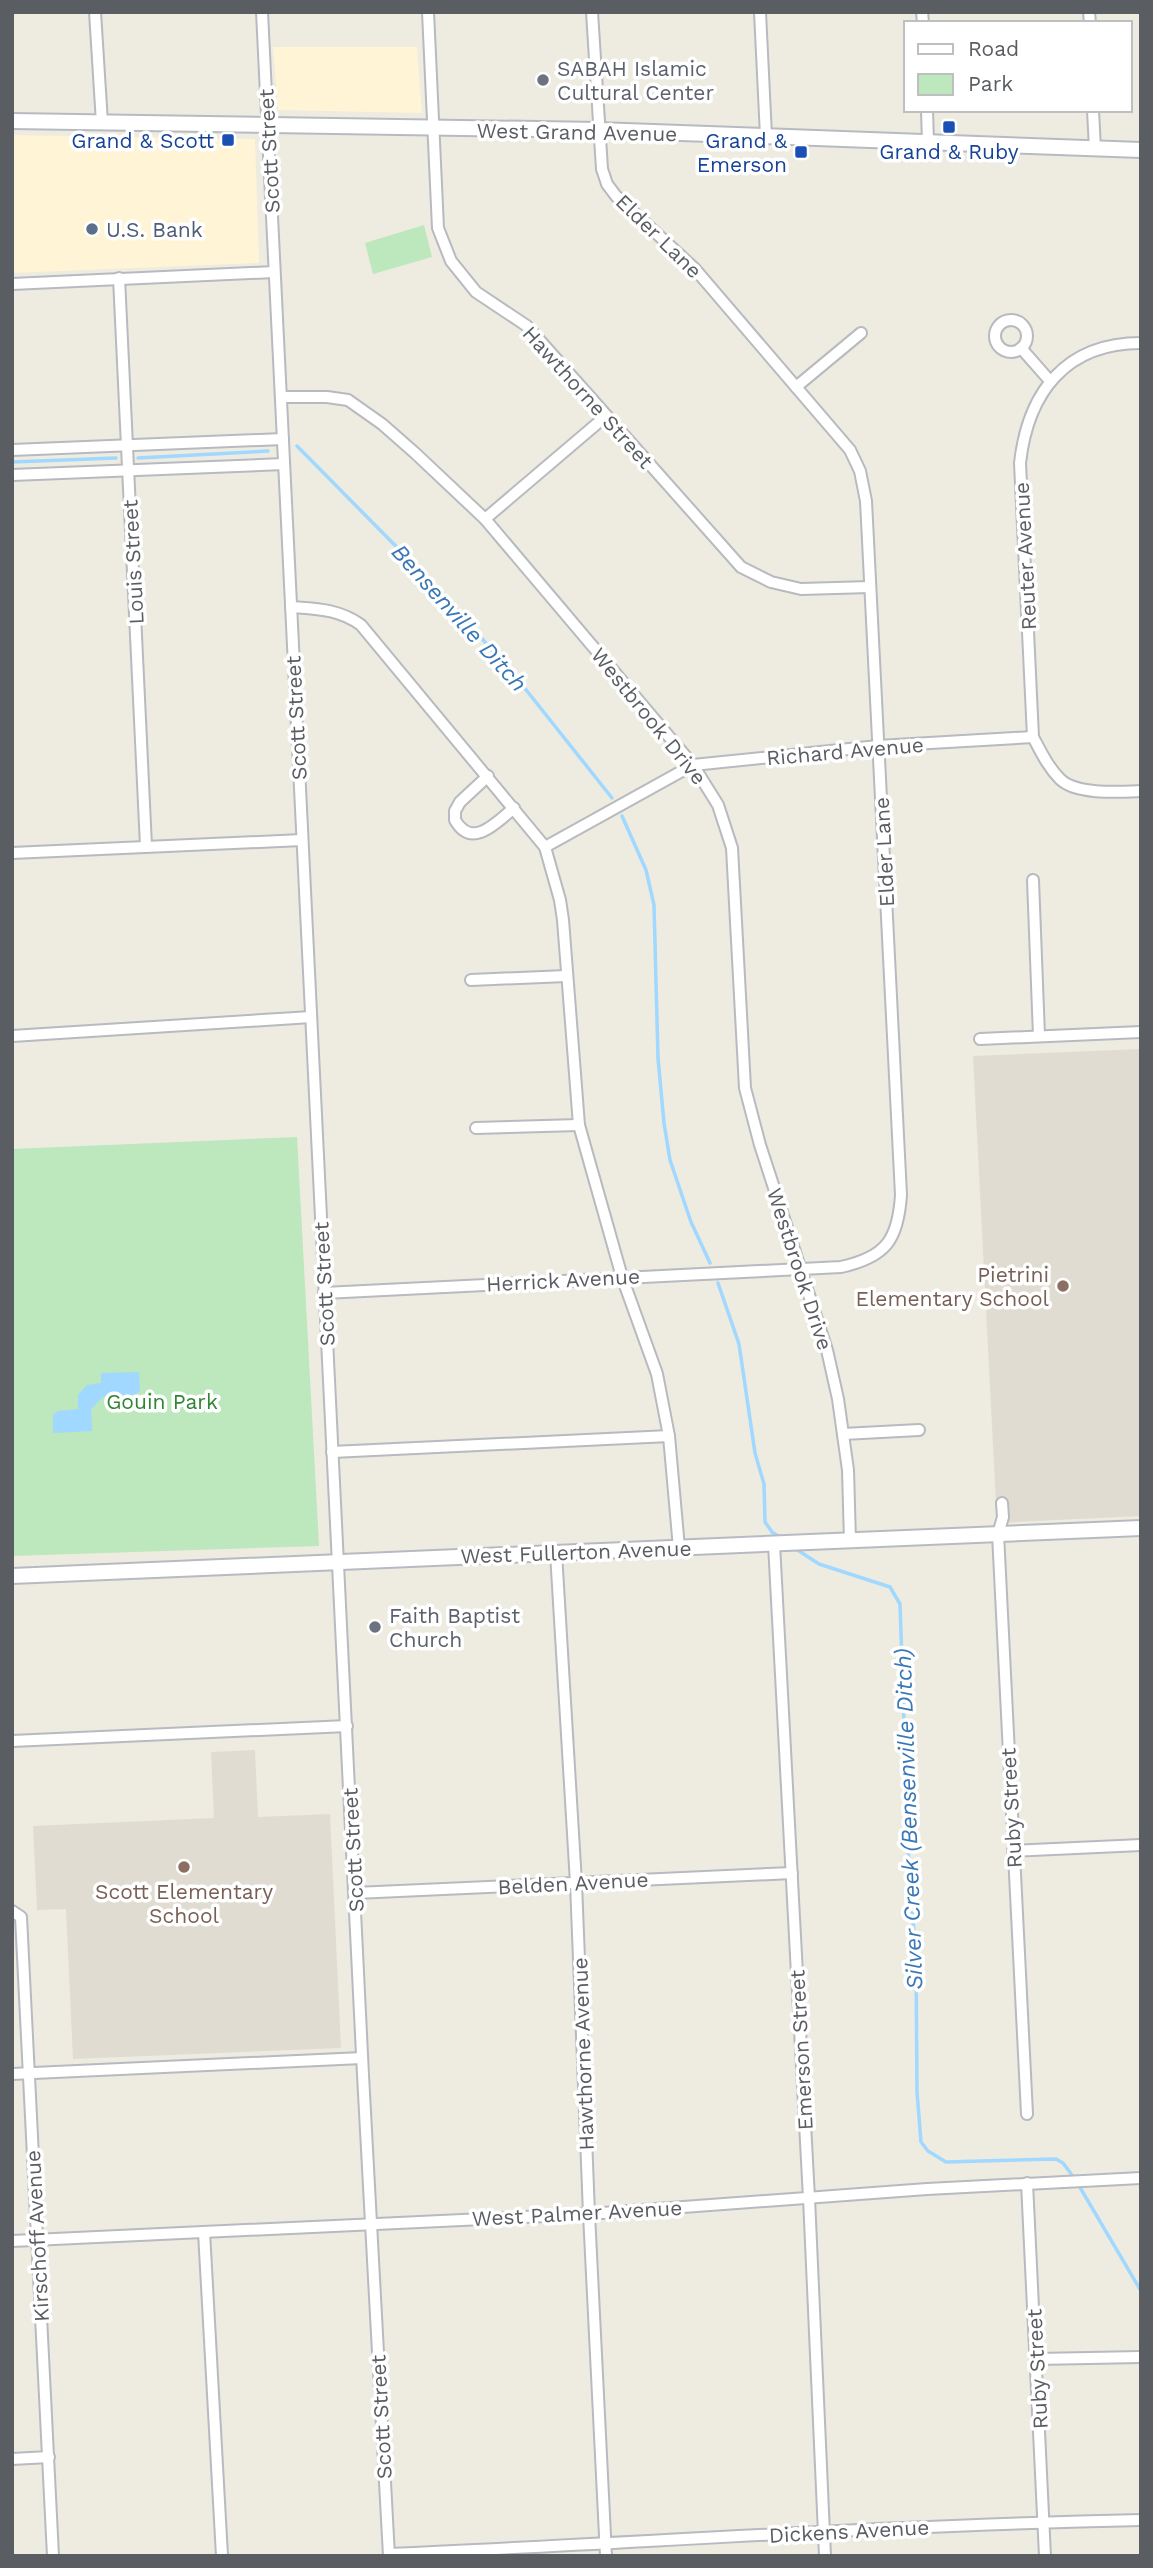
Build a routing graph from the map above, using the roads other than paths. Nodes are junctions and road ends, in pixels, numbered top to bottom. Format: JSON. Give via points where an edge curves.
{"nodes":[{"id":1,"x":95,"y":12,"type":"edge"},
{"id":2,"x":262,"y":12,"type":"edge"},
{"id":3,"x":428,"y":12,"type":"edge"},
{"id":4,"x":592,"y":12,"type":"edge"},
{"id":5,"x":760,"y":12,"type":"edge"},
{"id":6,"x":927,"y":112,"type":"edge"},
{"id":7,"x":1093,"y":112,"type":"edge"},
{"id":8,"x":12,"y":121,"type":"edge"},
{"id":9,"x":102,"y":123,"type":"junction"},
{"id":10,"x":267,"y":126,"type":"junction"},
{"id":11,"x":434,"y":129,"type":"junction"},
{"id":12,"x":598,"y":130,"type":"junction"},
{"id":13,"x":766,"y":136,"type":"junction"},
{"id":14,"x":928,"y":142,"type":"junction"},
{"id":15,"x":1095,"y":149,"type":"junction"},
{"id":16,"x":1141,"y":150,"type":"edge"},
{"id":17,"x":274,"y":271,"type":"junction"},
{"id":18,"x":119,"y":278,"type":"junction"},
{"id":19,"x":12,"y":284,"type":"edge"},
{"id":20,"x":860,"y":333,"type":"dead end"},
{"id":21,"x":1141,"y":343,"type":"edge"},
{"id":22,"x":1021,"y":348,"type":"dead end"},
{"id":23,"x":1049,"y":381,"type":"junction"},
{"id":24,"x":796,"y":387,"type":"junction"},
{"id":25,"x":281,"y":397,"type":"junction"},
{"id":26,"x":606,"y":416,"type":"junction"},
{"id":27,"x":283,"y":439,"type":"junction"},
{"id":28,"x":127,"y":444,"type":"junction"},
{"id":29,"x":12,"y":450,"type":"edge"},
{"id":30,"x":284,"y":464,"type":"junction"},
{"id":31,"x":128,"y":470,"type":"junction"},
{"id":32,"x":12,"y":475,"type":"edge"},
{"id":33,"x":485,"y":519,"type":"junction"},
{"id":34,"x":870,"y":587,"type":"junction"},
{"id":35,"x":291,"y":607,"type":"junction"},
{"id":36,"x":1033,"y":737,"type":"junction"},
{"id":37,"x":878,"y":746,"type":"junction"},
{"id":38,"x":693,"y":765,"type":"junction"},
{"id":39,"x":488,"y":776,"type":"junction"},
{"id":40,"x":1141,"y":791,"type":"edge"},
{"id":41,"x":514,"y":808,"type":"junction"},
{"id":42,"x":302,"y":840,"type":"junction"},
{"id":43,"x":146,"y":846,"type":"junction"},
{"id":44,"x":545,"y":847,"type":"junction"},
{"id":45,"x":12,"y":853,"type":"edge"},
{"id":46,"x":1033,"y":880,"type":"dead end"},
{"id":47,"x":566,"y":976,"type":"junction"},
{"id":48,"x":471,"y":980,"type":"dead end"},
{"id":49,"x":311,"y":1017,"type":"junction"},
{"id":50,"x":1141,"y":1032,"type":"edge"},
{"id":51,"x":12,"y":1036,"type":"edge"},
{"id":52,"x":1039,"y":1036,"type":"junction"},
{"id":53,"x":980,"y":1039,"type":"dead end"},
{"id":54,"x":579,"y":1125,"type":"junction"},
{"id":55,"x":476,"y":1129,"type":"dead end"},
{"id":56,"x":801,"y":1269,"type":"junction"},
{"id":57,"x":622,"y":1277,"type":"junction"},
{"id":58,"x":324,"y":1293,"type":"junction"},
{"id":59,"x":919,"y":1430,"type":"dead end"},
{"id":60,"x":843,"y":1434,"type":"junction"},
{"id":61,"x":669,"y":1436,"type":"junction"},
{"id":62,"x":332,"y":1452,"type":"junction"},
{"id":63,"x":1002,"y":1503,"type":"dead end"},
{"id":64,"x":1141,"y":1528,"type":"edge"},
{"id":65,"x":998,"y":1534,"type":"junction"},
{"id":66,"x":850,"y":1541,"type":"junction"},
{"id":67,"x":775,"y":1544,"type":"junction"},
{"id":68,"x":679,"y":1548,"type":"junction"},
{"id":69,"x":556,"y":1553,"type":"junction"},
{"id":70,"x":337,"y":1561,"type":"junction"},
{"id":71,"x":12,"y":1576,"type":"edge"},
{"id":72,"x":347,"y":1727,"type":"junction"},
{"id":73,"x":12,"y":1741,"type":"edge"},
{"id":74,"x":1141,"y":1845,"type":"edge"},
{"id":75,"x":1013,"y":1851,"type":"junction"},
{"id":76,"x":792,"y":1872,"type":"junction"},
{"id":77,"x":576,"y":1883,"type":"junction"},
{"id":78,"x":355,"y":1893,"type":"junction"},
{"id":79,"x":17,"y":1914,"type":"edge"},
{"id":80,"x":362,"y":2058,"type":"junction"},
{"id":81,"x":29,"y":2073,"type":"junction"},
{"id":82,"x":12,"y":2074,"type":"edge"},
{"id":83,"x":1027,"y":2114,"type":"dead end"},
{"id":84,"x":1141,"y":2178,"type":"edge"},
{"id":85,"x":1027,"y":2183,"type":"junction"},
{"id":86,"x":809,"y":2198,"type":"junction"},
{"id":87,"x":589,"y":2214,"type":"junction"},
{"id":88,"x":370,"y":2224,"type":"junction"},
{"id":89,"x":204,"y":2232,"type":"junction"},
{"id":90,"x":38,"y":2240,"type":"junction"},
{"id":91,"x":12,"y":2241,"type":"edge"},
{"id":92,"x":1141,"y":2357,"type":"edge"},
{"id":93,"x":1037,"y":2359,"type":"junction"},
{"id":94,"x":49,"y":2457,"type":"junction"},
{"id":95,"x":12,"y":2459,"type":"edge"},
{"id":96,"x":1141,"y":2519,"type":"edge"},
{"id":97,"x":1044,"y":2521,"type":"junction"},
{"id":98,"x":824,"y":2532,"type":"junction"},
{"id":99,"x":605,"y":2550,"type":"edge"},
{"id":100,"x":389,"y":2555,"type":"edge"},
{"id":101,"x":53,"y":2556,"type":"edge"},
{"id":102,"x":222,"y":2556,"type":"edge"},
{"id":103,"x":825,"y":2556,"type":"edge"},
{"id":104,"x":1045,"y":2556,"type":"edge"}],
"edges":[{"from":1,"to":9,"type":"street"},
{"from":2,"to":10,"type":"street","name":"Scott Street"},
{"from":3,"to":11,"type":"street","name":"Hawthorne Street"},
{"from":4,"to":12,"type":"street","name":"Elder Lane"},
{"from":5,"to":13,"type":"street"},
{"from":6,"to":14,"type":"street"},
{"from":7,"to":15,"type":"street"},
{"from":8,"to":9,"type":"main road","name":"West Grand Avenue"},
{"from":9,"to":10,"type":"main road","name":"West Grand Avenue"},
{"from":10,"to":11,"type":"main road","name":"West Grand Avenue"},
{"from":10,"to":17,"type":"street","name":"Scott Street"},
{"from":11,"to":12,"type":"main road","name":"West Grand Avenue"},
{"from":11,"to":26,"type":"street","name":"Hawthorne Street","via":[[438,228],[450,261],[476,292],[527,326]]},
{"from":12,"to":13,"type":"main road","name":"West Grand Avenue"},
{"from":12,"to":24,"type":"street","name":"Elder Lane","via":[[607,184],[695,269]]},
{"from":13,"to":14,"type":"main road","name":"West Grand Avenue"},
{"from":14,"to":15,"type":"main road","name":"West Grand Avenue"},
{"from":15,"to":16,"type":"main road","name":"West Grand Avenue"},
{"from":17,"to":18,"type":"street"},
{"from":17,"to":25,"type":"street","name":"Scott Street"},
{"from":18,"to":19,"type":"street"},
{"from":18,"to":28,"type":"street","name":"Louis Street"},
{"from":20,"to":24,"type":"street"},
{"from":21,"to":23,"type":"street","via":[[1116,343],[1089,351]]},
{"from":22,"to":23,"type":"street"},
{"from":23,"to":36,"type":"street","name":"Reuter Avenue","via":[[1032,408],[1020,463]]},
{"from":24,"to":34,"type":"street","name":"Elder Lane","via":[[850,450],[860,471]]},
{"from":25,"to":27,"type":"street","name":"Scott Street"},
{"from":25,"to":33,"type":"street","name":"Westbrook Drive","via":[[339,398],[355,404]]},
{"from":26,"to":33,"type":"street"},
{"from":26,"to":34,"type":"street","name":"Hawthorne Street","via":[[741,567],[771,582],[801,589]]},
{"from":27,"to":28,"type":"street"},
{"from":27,"to":30,"type":"street","name":"Scott Street"},
{"from":28,"to":29,"type":"street"},
{"from":28,"to":31,"type":"street","name":"Louis Street"},
{"from":30,"to":31,"type":"street"},
{"from":30,"to":35,"type":"street","name":"Scott Street"},
{"from":31,"to":32,"type":"street"},
{"from":31,"to":43,"type":"street","name":"Louis Street"},
{"from":33,"to":38,"type":"street","name":"Westbrook Drive"},
{"from":34,"to":37,"type":"street","name":"Elder Lane"},
{"from":35,"to":39,"type":"street","via":[[334,611],[361,625]]},
{"from":35,"to":42,"type":"street","name":"Scott Street"},
{"from":36,"to":37,"type":"street","name":"Richard Avenue"},
{"from":36,"to":40,"type":"street","via":[[1062,782],[1102,792]]},
{"from":37,"to":38,"type":"street","name":"Richard Avenue"},
{"from":37,"to":56,"type":"street","name":"Elder Lane","via":[[900,1218],[891,1240],[870,1259],[841,1267]]},
{"from":38,"to":44,"type":"street","name":"Richard Avenue"},
{"from":38,"to":56,"type":"street","name":"Westbrook Drive","via":[[718,805],[733,848],[745,1088]]},
{"from":39,"to":41,"type":"street"},
{"from":39,"to":41,"type":"street","via":[[457,806],[454,820],[459,827],[473,834],[483,832]]},
{"from":41,"to":44,"type":"street"},
{"from":42,"to":43,"type":"street"},
{"from":42,"to":49,"type":"street","name":"Scott Street"},
{"from":43,"to":45,"type":"street"},
{"from":44,"to":47,"type":"street","via":[[560,900]]},
{"from":46,"to":52,"type":"street"},
{"from":47,"to":48,"type":"street"},
{"from":47,"to":54,"type":"street"},
{"from":49,"to":51,"type":"street"},
{"from":49,"to":58,"type":"street","name":"Scott Street"},
{"from":50,"to":52,"type":"street"},
{"from":52,"to":53,"type":"street"},
{"from":54,"to":55,"type":"street"},
{"from":54,"to":57,"type":"street"},
{"from":56,"to":57,"type":"street","name":"Herrick Avenue"},
{"from":56,"to":60,"type":"street","name":"Westbrook Drive","via":[[827,1350]]},
{"from":57,"to":58,"type":"street","name":"Herrick Avenue"},
{"from":57,"to":61,"type":"street","via":[[657,1374]]},
{"from":58,"to":62,"type":"street","name":"Scott Street"},
{"from":59,"to":60,"type":"street"},
{"from":60,"to":66,"type":"street","name":"Westbrook Drive"},
{"from":61,"to":62,"type":"street"},
{"from":61,"to":68,"type":"street"},
{"from":62,"to":70,"type":"street","name":"Scott Street"},
{"from":63,"to":65,"type":"street","name":"Ruby Street"},
{"from":64,"to":65,"type":"main road","name":"West Fullerton Avenue"},
{"from":65,"to":66,"type":"main road","name":"West Fullerton Avenue"},
{"from":65,"to":75,"type":"street","name":"Ruby Street"},
{"from":66,"to":67,"type":"main road","name":"West Fullerton Avenue"},
{"from":67,"to":68,"type":"main road","name":"West Fullerton Avenue"},
{"from":67,"to":76,"type":"street","name":"Emerson Street"},
{"from":68,"to":69,"type":"main road","name":"West Fullerton Avenue"},
{"from":69,"to":70,"type":"main road","name":"West Fullerton Avenue"},
{"from":69,"to":77,"type":"street","name":"Hawthorne Avenue"},
{"from":70,"to":71,"type":"main road","name":"West Fullerton Avenue"},
{"from":70,"to":72,"type":"street","name":"Scott Street"},
{"from":72,"to":73,"type":"street"},
{"from":72,"to":78,"type":"street","name":"Scott Street"},
{"from":74,"to":75,"type":"street"},
{"from":75,"to":83,"type":"street","name":"Ruby Street"},
{"from":76,"to":77,"type":"street","name":"Belden Avenue"},
{"from":76,"to":86,"type":"street","name":"Emerson Street"},
{"from":77,"to":78,"type":"street","name":"Belden Avenue"},
{"from":77,"to":87,"type":"street","name":"Hawthorne Avenue"},
{"from":78,"to":80,"type":"street","name":"Scott Street"},
{"from":79,"to":81,"type":"street","name":"Kirschoff Avenue"},
{"from":80,"to":81,"type":"street"},
{"from":80,"to":88,"type":"street","name":"Scott Street"},
{"from":81,"to":82,"type":"street"},
{"from":81,"to":90,"type":"street","name":"Kirschoff Avenue"},
{"from":84,"to":85,"type":"street","name":"West Palmer Avenue"},
{"from":85,"to":86,"type":"street","name":"West Palmer Avenue"},
{"from":85,"to":93,"type":"street","name":"Ruby Street"},
{"from":86,"to":87,"type":"street","name":"West Palmer Avenue"},
{"from":86,"to":98,"type":"street","name":"Emerson Street"},
{"from":87,"to":88,"type":"street","name":"West Palmer Avenue"},
{"from":87,"to":99,"type":"street","name":"Hawthorne Avenue"},
{"from":88,"to":89,"type":"street","name":"West Palmer Avenue"},
{"from":88,"to":100,"type":"street","name":"Scott Street"},
{"from":89,"to":90,"type":"street","name":"West Palmer Avenue"},
{"from":89,"to":102,"type":"street"},
{"from":90,"to":91,"type":"street","name":"West Palmer Avenue"},
{"from":90,"to":94,"type":"street","name":"Kirschoff Avenue"},
{"from":92,"to":93,"type":"street"},
{"from":93,"to":97,"type":"street","name":"Ruby Street"},
{"from":94,"to":95,"type":"street"},
{"from":94,"to":101,"type":"street","name":"Kirschoff Avenue"},
{"from":96,"to":97,"type":"street","name":"Dickens Avenue"},
{"from":97,"to":98,"type":"street","name":"Dickens Avenue"},
{"from":97,"to":104,"type":"street","name":"Ruby Street"},
{"from":98,"to":99,"type":"street","name":"Dickens Avenue"},
{"from":98,"to":103,"type":"street","name":"Emerson Street"},
{"from":99,"to":100,"type":"street","name":"Dickens Avenue"}]}
